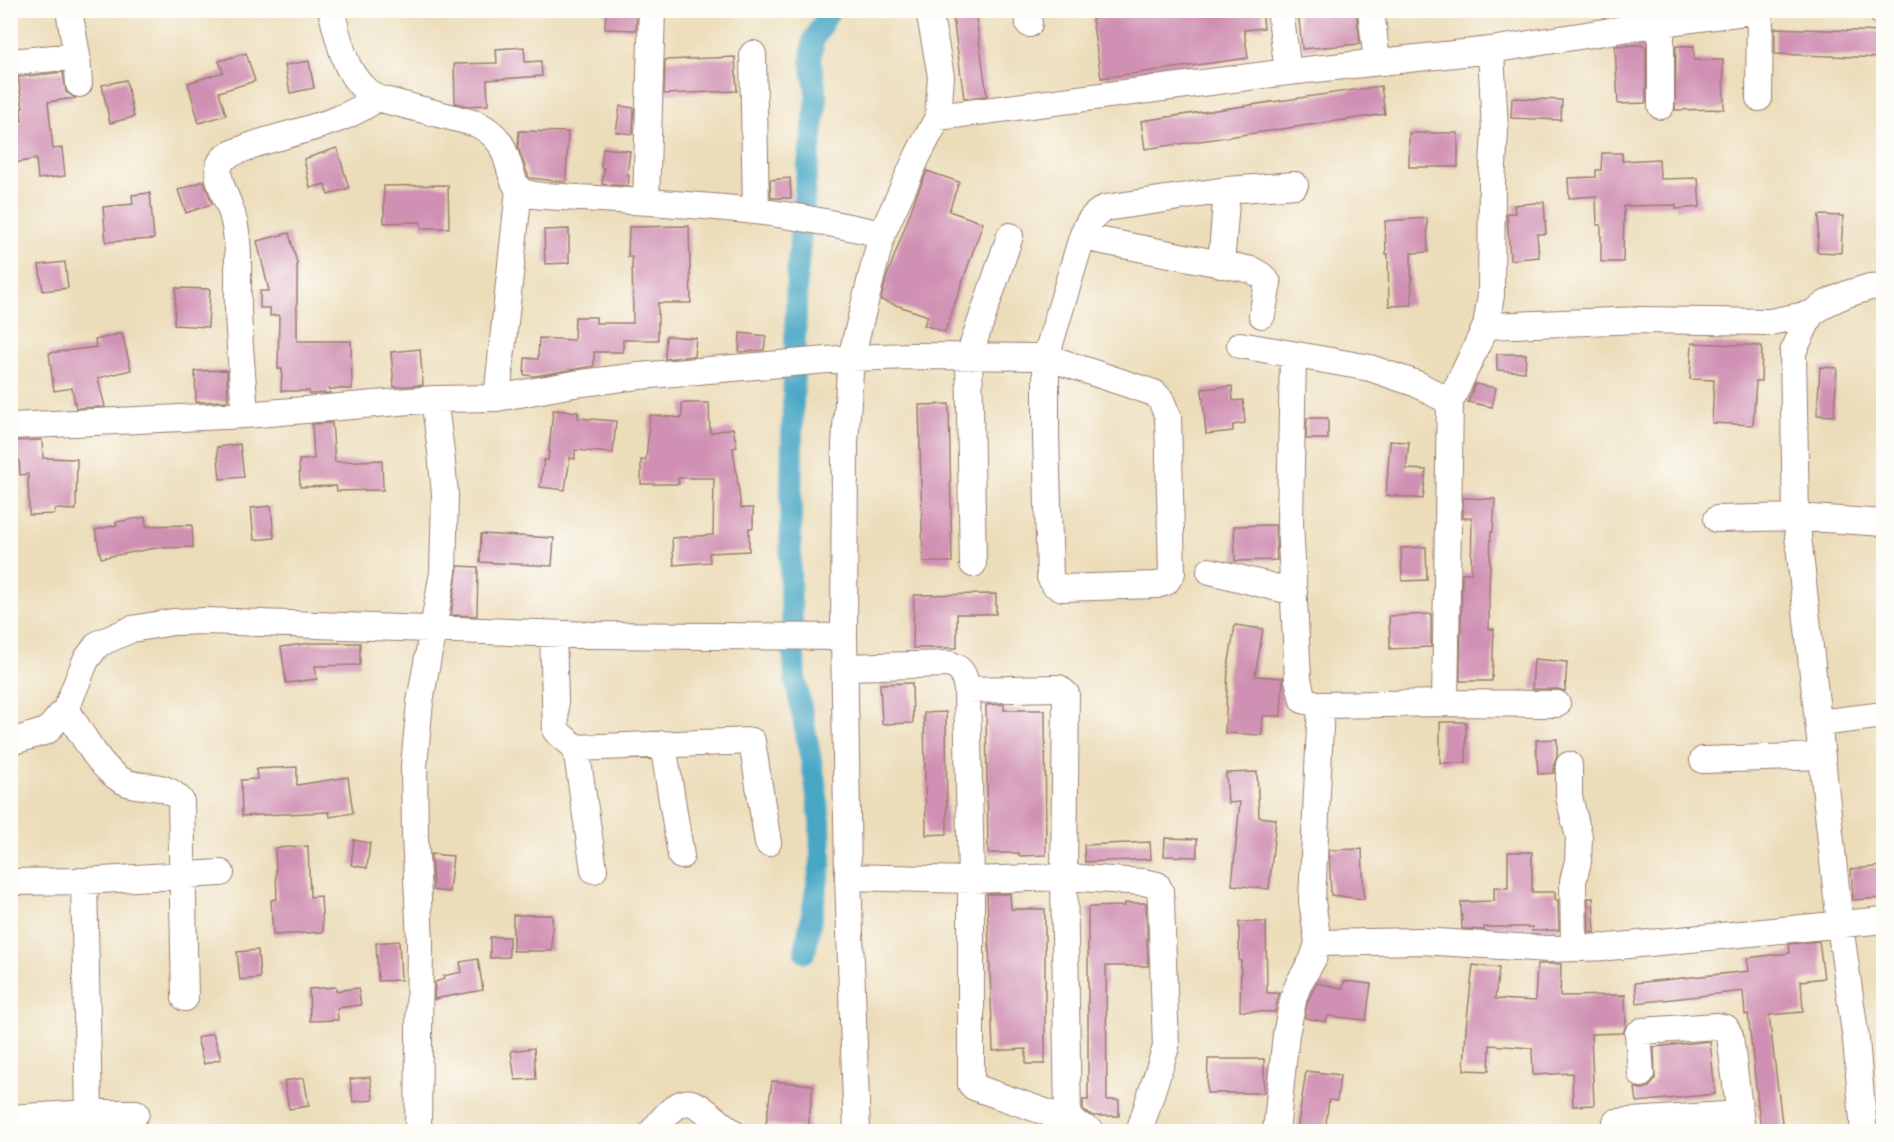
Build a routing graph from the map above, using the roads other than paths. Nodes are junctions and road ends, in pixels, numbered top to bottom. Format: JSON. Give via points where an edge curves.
{"nodes":[{"id":1,"x":69,"y":10,"type":"edge"},
{"id":2,"x":331,"y":10,"type":"edge"},
{"id":3,"x":652,"y":10,"type":"edge"},
{"id":4,"x":929,"y":10,"type":"edge"},
{"id":5,"x":1280,"y":10,"type":"edge"},
{"id":6,"x":1371,"y":10,"type":"edge"},
{"id":7,"x":1760,"y":10,"type":"edge"},
{"id":8,"x":1880,"y":10,"type":"edge"},
{"id":9,"x":1884,"y":15,"type":"edge"},
{"id":10,"x":1586,"y":22,"type":"edge"},
{"id":11,"x":1661,"y":23,"type":"junction"},
{"id":12,"x":1491,"y":50,"type":"junction"},
{"id":13,"x":753,"y":54,"type":"dead end"},
{"id":14,"x":76,"y":56,"type":"junction"},
{"id":15,"x":10,"y":62,"type":"edge"},
{"id":16,"x":1377,"y":62,"type":"junction"},
{"id":17,"x":1288,"y":72,"type":"junction"},
{"id":18,"x":79,"y":84,"type":"dead end"},
{"id":19,"x":377,"y":98,"type":"junction"},
{"id":20,"x":1759,"y":98,"type":"dead end"},
{"id":21,"x":1661,"y":106,"type":"dead end"},
{"id":22,"x":938,"y":117,"type":"junction"},
{"id":23,"x":1295,"y":185,"type":"dead end"},
{"id":24,"x":519,"y":189,"type":"junction"},
{"id":25,"x":1227,"y":190,"type":"junction"},
{"id":26,"x":646,"y":201,"type":"junction"},
{"id":27,"x":756,"y":211,"type":"junction"},
{"id":28,"x":882,"y":234,"type":"junction"},
{"id":29,"x":1010,"y":236,"type":"dead end"},
{"id":30,"x":1082,"y":237,"type":"junction"},
{"id":31,"x":1221,"y":264,"type":"junction"},
{"id":32,"x":1884,"y":286,"type":"edge"},
{"id":33,"x":1262,"y":315,"type":"dead end"},
{"id":34,"x":1811,"y":315,"type":"junction"},
{"id":35,"x":1486,"y":326,"type":"junction"},
{"id":36,"x":1240,"y":345,"type":"dead end"},
{"id":37,"x":1293,"y":355,"type":"junction"},
{"id":38,"x":969,"y":356,"type":"junction"},
{"id":39,"x":851,"y":357,"type":"junction"},
{"id":40,"x":1046,"y":357,"type":"junction"},
{"id":41,"x":497,"y":398,"type":"junction"},
{"id":42,"x":434,"y":399,"type":"junction"},
{"id":43,"x":1450,"y":402,"type":"junction"},
{"id":44,"x":245,"y":415,"type":"junction"},
{"id":45,"x":10,"y":426,"type":"edge"},
{"id":46,"x":1796,"y":518,"type":"junction"},
{"id":47,"x":1717,"y":519,"type":"dead end"},
{"id":48,"x":1884,"y":523,"type":"edge"},
{"id":49,"x":973,"y":564,"type":"dead end"},
{"id":50,"x":1210,"y":571,"type":"dead end"},
{"id":51,"x":1294,"y":592,"type":"junction"},
{"id":52,"x":434,"y":630,"type":"junction"},
{"id":53,"x":553,"y":634,"type":"junction"},
{"id":54,"x":844,"y":637,"type":"junction"},
{"id":55,"x":845,"y":667,"type":"junction"},
{"id":56,"x":967,"y":690,"type":"junction"},
{"id":57,"x":1445,"y":703,"type":"junction"},
{"id":58,"x":1557,"y":704,"type":"dead end"},
{"id":59,"x":1321,"y":705,"type":"junction"},
{"id":60,"x":66,"y":709,"type":"junction"},
{"id":61,"x":1884,"y":715,"type":"edge"},
{"id":62,"x":1818,"y":723,"type":"junction"},
{"id":63,"x":10,"y":742,"type":"edge"},
{"id":64,"x":663,"y":744,"type":"junction"},
{"id":65,"x":576,"y":748,"type":"junction"},
{"id":66,"x":1822,"y":756,"type":"junction"},
{"id":67,"x":1703,"y":760,"type":"dead end"},
{"id":68,"x":1569,"y":765,"type":"dead end"},
{"id":69,"x":768,"y":843,"type":"dead end"},
{"id":70,"x":681,"y":856,"type":"dead end"},
{"id":71,"x":594,"y":870,"type":"dead end"},
{"id":72,"x":221,"y":873,"type":"dead end"},
{"id":73,"x":184,"y":875,"type":"junction"},
{"id":74,"x":848,"y":877,"type":"junction"},
{"id":75,"x":1064,"y":878,"type":"junction"},
{"id":76,"x":971,"y":880,"type":"junction"},
{"id":77,"x":84,"y":881,"type":"junction"},
{"id":78,"x":10,"y":882,"type":"edge"},
{"id":79,"x":1884,"y":920,"type":"edge"},
{"id":80,"x":1840,"y":925,"type":"junction"},
{"id":81,"x":1318,"y":943,"type":"junction"},
{"id":82,"x":1574,"y":948,"type":"junction"},
{"id":83,"x":185,"y":998,"type":"dead end"},
{"id":84,"x":1641,"y":1074,"type":"dead end"},
{"id":85,"x":89,"y":1113,"type":"junction"},
{"id":86,"x":136,"y":1113,"type":"dead end"},
{"id":87,"x":10,"y":1118,"type":"edge"},
{"id":88,"x":1068,"y":1120,"type":"junction"},
{"id":89,"x":1616,"y":1122,"type":"dead end"},
{"id":90,"x":1741,"y":1123,"type":"edge"},
{"id":91,"x":418,"y":1131,"type":"edge"},
{"id":92,"x":652,"y":1131,"type":"edge"},
{"id":93,"x":732,"y":1131,"type":"edge"},
{"id":94,"x":857,"y":1131,"type":"edge"},
{"id":95,"x":1092,"y":1131,"type":"edge"},
{"id":96,"x":1139,"y":1131,"type":"edge"},
{"id":97,"x":1276,"y":1131,"type":"edge"},
{"id":98,"x":1864,"y":1131,"type":"edge"}],
"edges":[{"from":1,"to":14,"type":"street"},
{"from":2,"to":19,"type":"street","via":[[353,78]]},
{"from":3,"to":26,"type":"street"},
{"from":4,"to":22,"type":"street","via":[[941,76]]},
{"from":5,"to":17,"type":"street"},
{"from":6,"to":16,"type":"street"},
{"from":7,"to":11,"type":"street"},
{"from":7,"to":20,"type":"street"},
{"from":8,"to":9,"type":"street"},
{"from":10,"to":11,"type":"street"},
{"from":10,"to":12,"type":"street"},
{"from":11,"to":21,"type":"street"},
{"from":12,"to":16,"type":"street"},
{"from":12,"to":35,"type":"street","via":[[1496,131],[1491,295]]},
{"from":13,"to":27,"type":"street"},
{"from":14,"to":15,"type":"street"},
{"from":14,"to":18,"type":"street"},
{"from":16,"to":17,"type":"street"},
{"from":17,"to":22,"type":"street"},
{"from":19,"to":24,"type":"street","via":[[490,130],[499,140]]},
{"from":19,"to":44,"type":"street","via":[[347,116],[231,154],[219,166],[238,248]]},
{"from":22,"to":28,"type":"street"},
{"from":23,"to":25,"type":"street"},
{"from":24,"to":26,"type":"street","via":[[543,196]]},
{"from":24,"to":41,"type":"street"},
{"from":25,"to":30,"type":"street","via":[[1105,208],[1088,221]]},
{"from":25,"to":31,"type":"street"},
{"from":26,"to":27,"type":"street"},
{"from":27,"to":28,"type":"street"},
{"from":28,"to":39,"type":"street"},
{"from":29,"to":38,"type":"street"},
{"from":30,"to":31,"type":"street"},
{"from":30,"to":40,"type":"street"},
{"from":31,"to":33,"type":"street","via":[[1252,270],[1268,283]]},
{"from":32,"to":34,"type":"street","via":[[1847,294]]},
{"from":34,"to":35,"type":"street","via":[[1770,321],[1640,320]]},
{"from":34,"to":46,"type":"street","via":[[1793,352]]},
{"from":35,"to":43,"type":"street"},
{"from":36,"to":37,"type":"street"},
{"from":37,"to":43,"type":"street","via":[[1381,371]]},
{"from":37,"to":51,"type":"street","via":[[1290,522]]},
{"from":38,"to":39,"type":"street"},
{"from":38,"to":40,"type":"street"},
{"from":38,"to":49,"type":"street"},
{"from":39,"to":41,"type":"street","via":[[639,376]]},
{"from":39,"to":54,"type":"street","via":[[845,443]]},
{"from":40,"to":40,"type":"street","via":[[1154,393],[1161,400],[1168,417],[1172,573],[1166,582],[1063,588],[1054,585],[1050,577]]},
{"from":41,"to":42,"type":"street"},
{"from":42,"to":44,"type":"street"},
{"from":42,"to":52,"type":"street","via":[[442,463],[444,534]]},
{"from":43,"to":57,"type":"street"},
{"from":44,"to":45,"type":"street"},
{"from":46,"to":47,"type":"street"},
{"from":46,"to":48,"type":"street"},
{"from":46,"to":62,"type":"street"},
{"from":50,"to":51,"type":"street"},
{"from":51,"to":59,"type":"street","via":[[1299,690],[1304,700]]},
{"from":52,"to":53,"type":"street"},
{"from":52,"to":60,"type":"street","via":[[205,621],[132,629],[98,644],[86,660]]},
{"from":52,"to":91,"type":"street","via":[[420,702],[414,766],[420,942]]},
{"from":53,"to":54,"type":"street"},
{"from":53,"to":65,"type":"street","via":[[556,731]]},
{"from":54,"to":55,"type":"street"},
{"from":55,"to":56,"type":"street","via":[[948,664],[960,669]]},
{"from":55,"to":74,"type":"street"},
{"from":56,"to":75,"type":"street","via":[[1059,688],[1066,694]]},
{"from":56,"to":76,"type":"street"},
{"from":57,"to":58,"type":"street"},
{"from":57,"to":59,"type":"street"},
{"from":59,"to":81,"type":"street","via":[[1312,901]]},
{"from":60,"to":63,"type":"street","via":[[47,731]]},
{"from":60,"to":73,"type":"street","via":[[107,770],[129,784],[174,792],[181,801]]},
{"from":61,"to":62,"type":"street"},
{"from":62,"to":66,"type":"street"},
{"from":64,"to":65,"type":"street"},
{"from":64,"to":69,"type":"street","via":[[753,741]]},
{"from":64,"to":70,"type":"street"},
{"from":65,"to":71,"type":"street"},
{"from":66,"to":67,"type":"street"},
{"from":66,"to":80,"type":"street"},
{"from":68,"to":82,"type":"street","via":[[1569,797],[1579,837],[1573,881]]},
{"from":72,"to":73,"type":"street"},
{"from":73,"to":77,"type":"street"},
{"from":73,"to":83,"type":"street"},
{"from":74,"to":76,"type":"street"},
{"from":74,"to":94,"type":"street"},
{"from":75,"to":76,"type":"street"},
{"from":75,"to":88,"type":"street"},
{"from":75,"to":96,"type":"street","via":[[1143,882],[1157,885],[1160,891],[1166,1047]]},
{"from":76,"to":88,"type":"street","via":[[971,1084]]},
{"from":77,"to":78,"type":"street"},
{"from":77,"to":85,"type":"street"},
{"from":79,"to":80,"type":"street"},
{"from":80,"to":82,"type":"street"},
{"from":80,"to":98,"type":"street"},
{"from":81,"to":82,"type":"street","via":[[1421,941]]},
{"from":81,"to":97,"type":"street","via":[[1294,996]]},
{"from":84,"to":90,"type":"street","via":[[1638,1034],[1642,1031],[1726,1028]]},
{"from":85,"to":86,"type":"street"},
{"from":85,"to":87,"type":"street"},
{"from":88,"to":95,"type":"street"},
{"from":89,"to":90,"type":"street"},
{"from":92,"to":93,"type":"street","via":[[668,1111],[682,1102],[693,1102]]}]}
